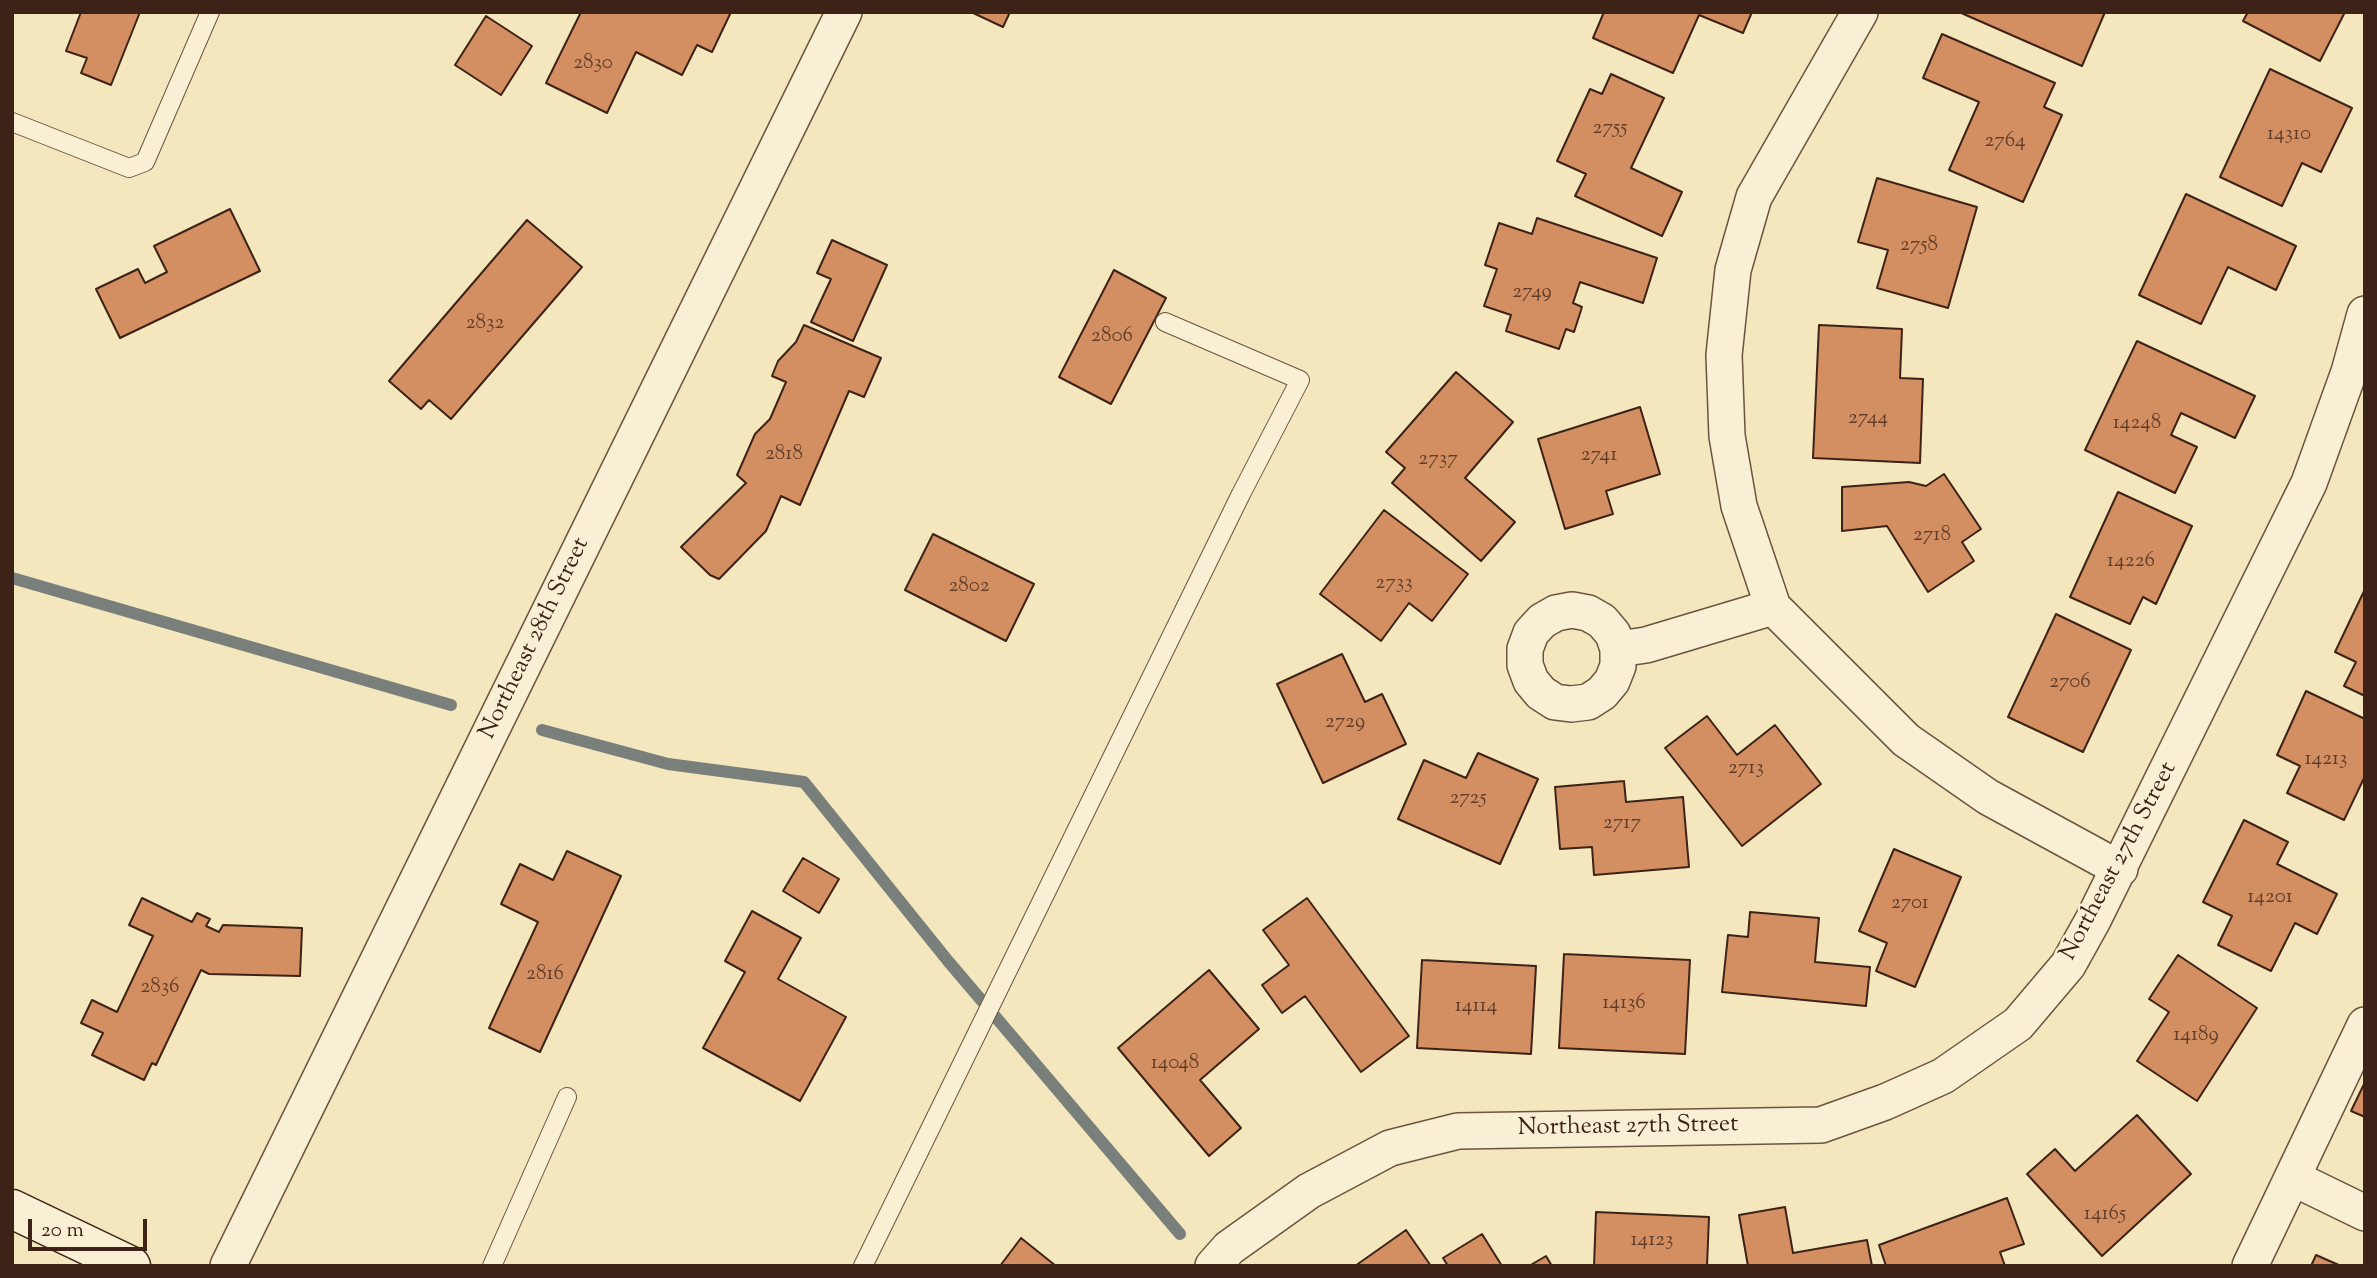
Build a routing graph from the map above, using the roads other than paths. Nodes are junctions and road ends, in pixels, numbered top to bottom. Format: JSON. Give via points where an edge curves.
{"nodes":[{"id":1,"x":210,"y":12,"type":"edge"},
{"id":2,"x":844,"y":12,"type":"edge"},
{"id":3,"x":1860,"y":12,"type":"edge"},
{"id":4,"x":12,"y":122,"type":"edge"},
{"id":5,"x":2365,"y":314,"type":"edge"},
{"id":6,"x":1165,"y":322,"type":"dead end"},
{"id":7,"x":1773,"y":607,"type":"junction"},
{"id":8,"x":1618,"y":649,"type":"dead end"},
{"id":9,"x":2120,"y":869,"type":"junction"},
{"id":10,"x":2365,"y":1025,"type":"edge"},
{"id":11,"x":567,"y":1097,"type":"dead end"},
{"id":12,"x":2292,"y":1178,"type":"junction"},
{"id":13,"x":12,"y":1209,"type":"edge"},
{"id":14,"x":2365,"y":1213,"type":"edge"},
{"id":15,"x":131,"y":1266,"type":"edge"},
{"id":16,"x":228,"y":1266,"type":"edge"},
{"id":17,"x":492,"y":1266,"type":"edge"},
{"id":18,"x":863,"y":1266,"type":"edge"},
{"id":19,"x":1213,"y":1266,"type":"edge"},
{"id":20,"x":2250,"y":1266,"type":"edge"}],
"edges":[{"from":1,"to":4,"type":"lane","via":[[145,162],[129,168]]},
{"from":2,"to":16,"type":"street","name":"Northeast 28th Street"},
{"from":3,"to":7,"type":"street","via":[[1754,197],[1733,270],[1724,355],[1727,436],[1739,506]]},
{"from":5,"to":9,"type":"street","name":"Northeast 27th Street","via":[[2309,483]]},
{"from":6,"to":18,"type":"lane","via":[[1300,380]]},
{"from":7,"to":8,"type":"street"},
{"from":7,"to":9,"type":"street","via":[[1906,740],[1988,797]]},
{"from":9,"to":19,"type":"street","name":"Northeast 27th Street","via":[[2068,965],[2018,1024],[1943,1076],[1885,1102],[1821,1125],[1458,1131],[1390,1148],[1310,1191],[1229,1248]]},
{"from":10,"to":12,"type":"street"},
{"from":11,"to":17,"type":"lane"},
{"from":12,"to":14,"type":"street"},
{"from":12,"to":20,"type":"street"},
{"from":13,"to":15,"type":"street"}]}
